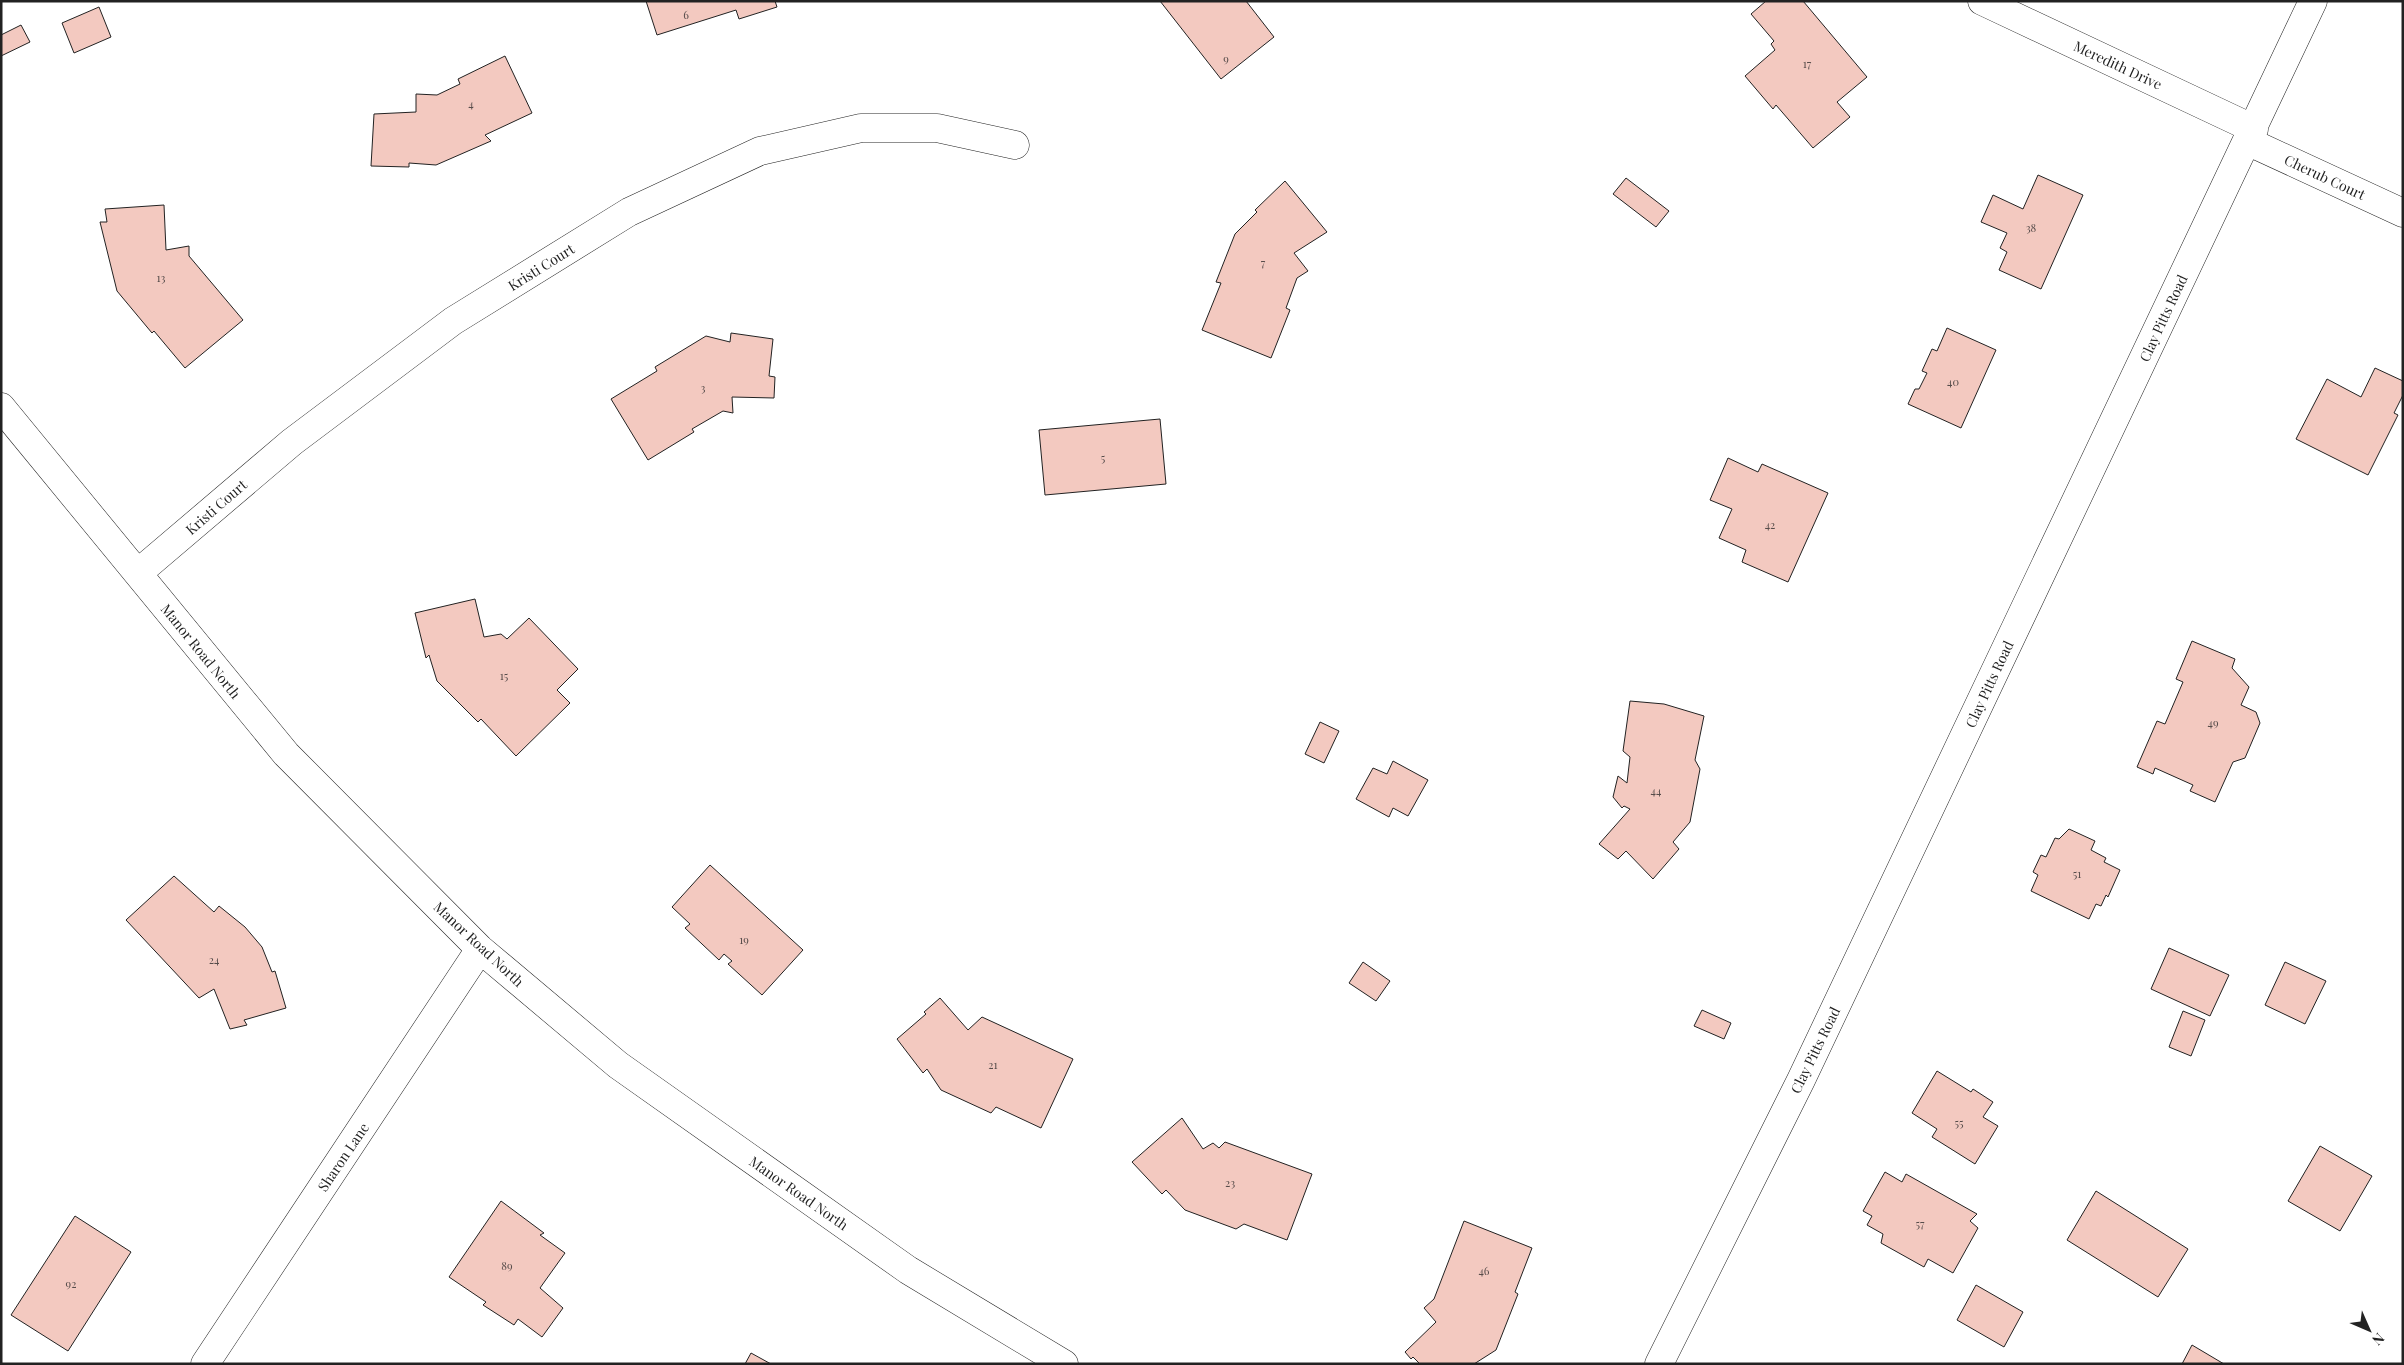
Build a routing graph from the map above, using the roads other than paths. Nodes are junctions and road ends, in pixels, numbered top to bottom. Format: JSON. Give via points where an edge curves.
{"nodes":[{"id":1,"x":1982,"y":1,"type":"edge"},
{"id":2,"x":2313,"y":1,"type":"edge"},
{"id":3,"x":2250,"y":135,"type":"junction"},
{"id":4,"x":1014,"y":145,"type":"dead end"},
{"id":5,"x":2403,"y":213,"type":"edge"},
{"id":6,"x":1,"y":407,"type":"edge"},
{"id":7,"x":138,"y":574,"type":"junction"},
{"id":8,"x":480,"y":949,"type":"junction"},
{"id":9,"x":205,"y":1364,"type":"edge"},
{"id":10,"x":1064,"y":1364,"type":"edge"},
{"id":11,"x":1658,"y":1364,"type":"edge"}],
"edges":[{"from":1,"to":3,"type":"street","name":"Meredith Drive"},
{"from":2,"to":3,"type":"street","name":"Clay Pitts Road"},
{"from":3,"to":5,"type":"street","name":"Cherub Court"},
{"from":3,"to":11,"type":"street","name":"Clay Pitts Road","via":[[1801,1080]]},
{"from":4,"to":7,"type":"street","name":"Kristi Court","via":[[937,128],[860,128],[760,152],[629,212],[453,321],[292,442]]},
{"from":6,"to":7,"type":"street","name":"Manor Road North"},
{"from":7,"to":8,"type":"street","name":"Manor Road North","via":[[286,754]]},
{"from":8,"to":9,"type":"street","name":"Sharon Lane"},
{"from":8,"to":10,"type":"street","name":"Manor Road North","via":[[626,1071],[908,1270]]}]}
